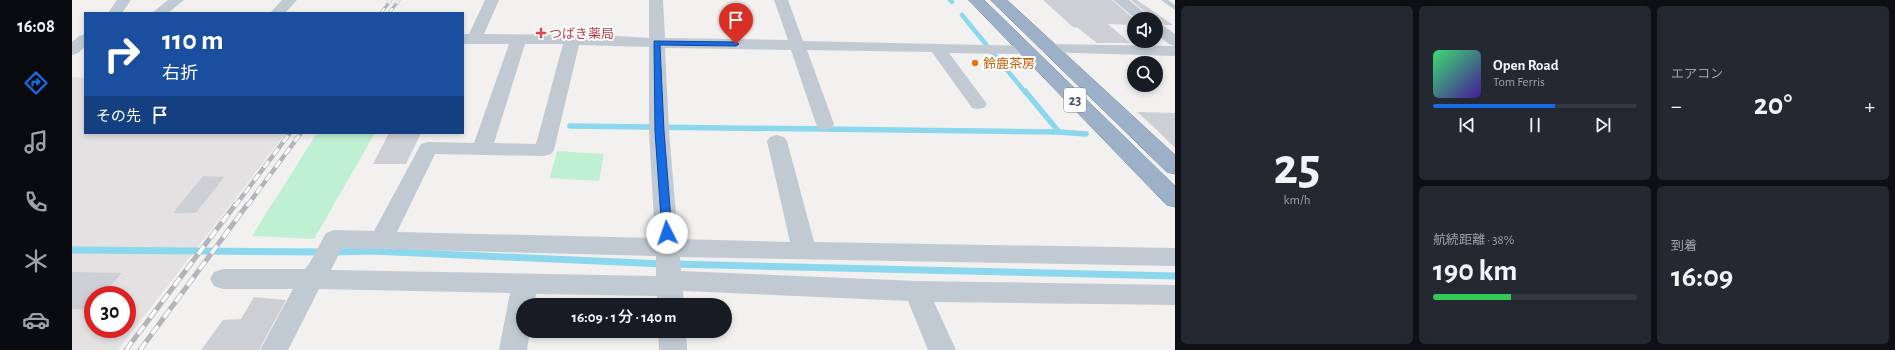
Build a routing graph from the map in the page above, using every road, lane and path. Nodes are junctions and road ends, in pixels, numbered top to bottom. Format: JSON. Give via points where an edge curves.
{"nodes":[{"id":1,"x":124,"y":0,"type":"edge"},
{"id":2,"x":177,"y":0,"type":"edge"},
{"id":3,"x":290,"y":0,"type":"edge"},
{"id":4,"x":492,"y":0,"type":"edge"},
{"id":5,"x":656,"y":0,"type":"edge"},
{"id":6,"x":782,"y":0,"type":"edge"},
{"id":7,"x":976,"y":0,"type":"edge"},
{"id":8,"x":998,"y":0,"type":"edge"},
{"id":9,"x":1120,"y":0,"type":"edge"},
{"id":10,"x":1164,"y":0,"type":"edge"},
{"id":11,"x":1175,"y":8,"type":"edge"},
{"id":12,"x":116,"y":12,"type":"edge"},
{"id":13,"x":160,"y":12,"type":"edge"},
{"id":14,"x":278,"y":12,"type":"edge"},
{"id":15,"x":1136,"y":12,"type":"edge"},
{"id":16,"x":1163,"y":32,"type":"edge"},
{"id":17,"x":469,"y":38,"type":"edge"},
{"id":18,"x":519,"y":39,"type":"junction"},
{"id":19,"x":84,"y":40,"type":"edge"},
{"id":20,"x":572,"y":40,"type":"junction"},
{"id":21,"x":1175,"y":41,"type":"edge"},
{"id":22,"x":657,"y":43,"type":"junction"},
{"id":23,"x":799,"y":46,"type":"junction"},
{"id":24,"x":937,"y":48,"type":"junction"},
{"id":25,"x":1025,"y":49,"type":"junction"},
{"id":26,"x":1049,"y":49,"type":"junction"},
{"id":27,"x":72,"y":50,"type":"edge"},
{"id":28,"x":1175,"y":51,"type":"edge"},
{"id":29,"x":978,"y":104,"type":"dead end"},
{"id":30,"x":825,"y":124,"type":"dead end"},
{"id":31,"x":777,"y":141,"type":"dead end"},
{"id":32,"x":482,"y":149,"type":"junction"},
{"id":33,"x":1175,"y":167,"type":"edge"},
{"id":34,"x":1175,"y":199,"type":"edge"},
{"id":35,"x":382,"y":239,"type":"junction"},
{"id":36,"x":668,"y":248,"type":"junction"},
{"id":37,"x":804,"y":251,"type":"junction"},
{"id":38,"x":1175,"y":257,"type":"edge"},
{"id":39,"x":315,"y":275,"type":"junction"},
{"id":40,"x":223,"y":279,"type":"dead end"},
{"id":41,"x":525,"y":282,"type":"junction"},
{"id":42,"x":917,"y":291,"type":"junction"},
{"id":43,"x":670,"y":293,"type":"edge"},
{"id":44,"x":1175,"y":295,"type":"edge"},
{"id":45,"x":672,"y":338,"type":"edge"},
{"id":46,"x":274,"y":350,"type":"edge"},
{"id":47,"x":513,"y":350,"type":"edge"},
{"id":48,"x":673,"y":350,"type":"edge"},
{"id":49,"x":942,"y":350,"type":"edge"}],
"edges":[{"from":1,"to":12,"type":"street"},
{"from":2,"to":13,"type":"street"},
{"from":3,"to":14,"type":"street"},
{"from":4,"to":17,"type":"street"},
{"from":5,"to":22,"type":"street"},
{"from":6,"to":23,"type":"street"},
{"from":7,"to":25,"type":"highway","number":"23"},
{"from":8,"to":26,"type":"highway","number":"23"},
{"from":9,"to":15,"type":"street"},
{"from":10,"to":11,"type":"lane"},
{"from":16,"to":21,"type":"street"},
{"from":17,"to":18,"type":"street"},
{"from":18,"to":20,"type":"street"},
{"from":18,"to":32,"type":"street"},
{"from":19,"to":27,"type":"street"},
{"from":20,"to":22,"type":"street"},
{"from":20,"to":32,"type":"street","via":[[544,150]]},
{"from":22,"to":23,"type":"street"},
{"from":22,"to":36,"type":"street","via":[[659,126]]},
{"from":23,"to":24,"type":"street"},
{"from":23,"to":30,"type":"street"},
{"from":24,"to":25,"type":"street"},
{"from":24,"to":29,"type":"street"},
{"from":25,"to":34,"type":"highway","number":"23"},
{"from":26,"to":28,"type":"street"},
{"from":26,"to":33,"type":"highway","number":"23"},
{"from":31,"to":37,"type":"street"},
{"from":32,"to":35,"type":"street","via":[[428,148]]},
{"from":35,"to":36,"type":"street"},
{"from":35,"to":39,"type":"street","via":[[334,239]]},
{"from":36,"to":37,"type":"street"},
{"from":36,"to":43,"type":"street"},
{"from":37,"to":38,"type":"street"},
{"from":39,"to":40,"type":"street"},
{"from":39,"to":41,"type":"street"},
{"from":39,"to":46,"type":"street"},
{"from":41,"to":43,"type":"street","via":[[661,286]]},
{"from":41,"to":47,"type":"street"},
{"from":42,"to":43,"type":"street"},
{"from":42,"to":44,"type":"street"},
{"from":42,"to":49,"type":"street"},
{"from":45,"to":48,"type":"street"}]}
